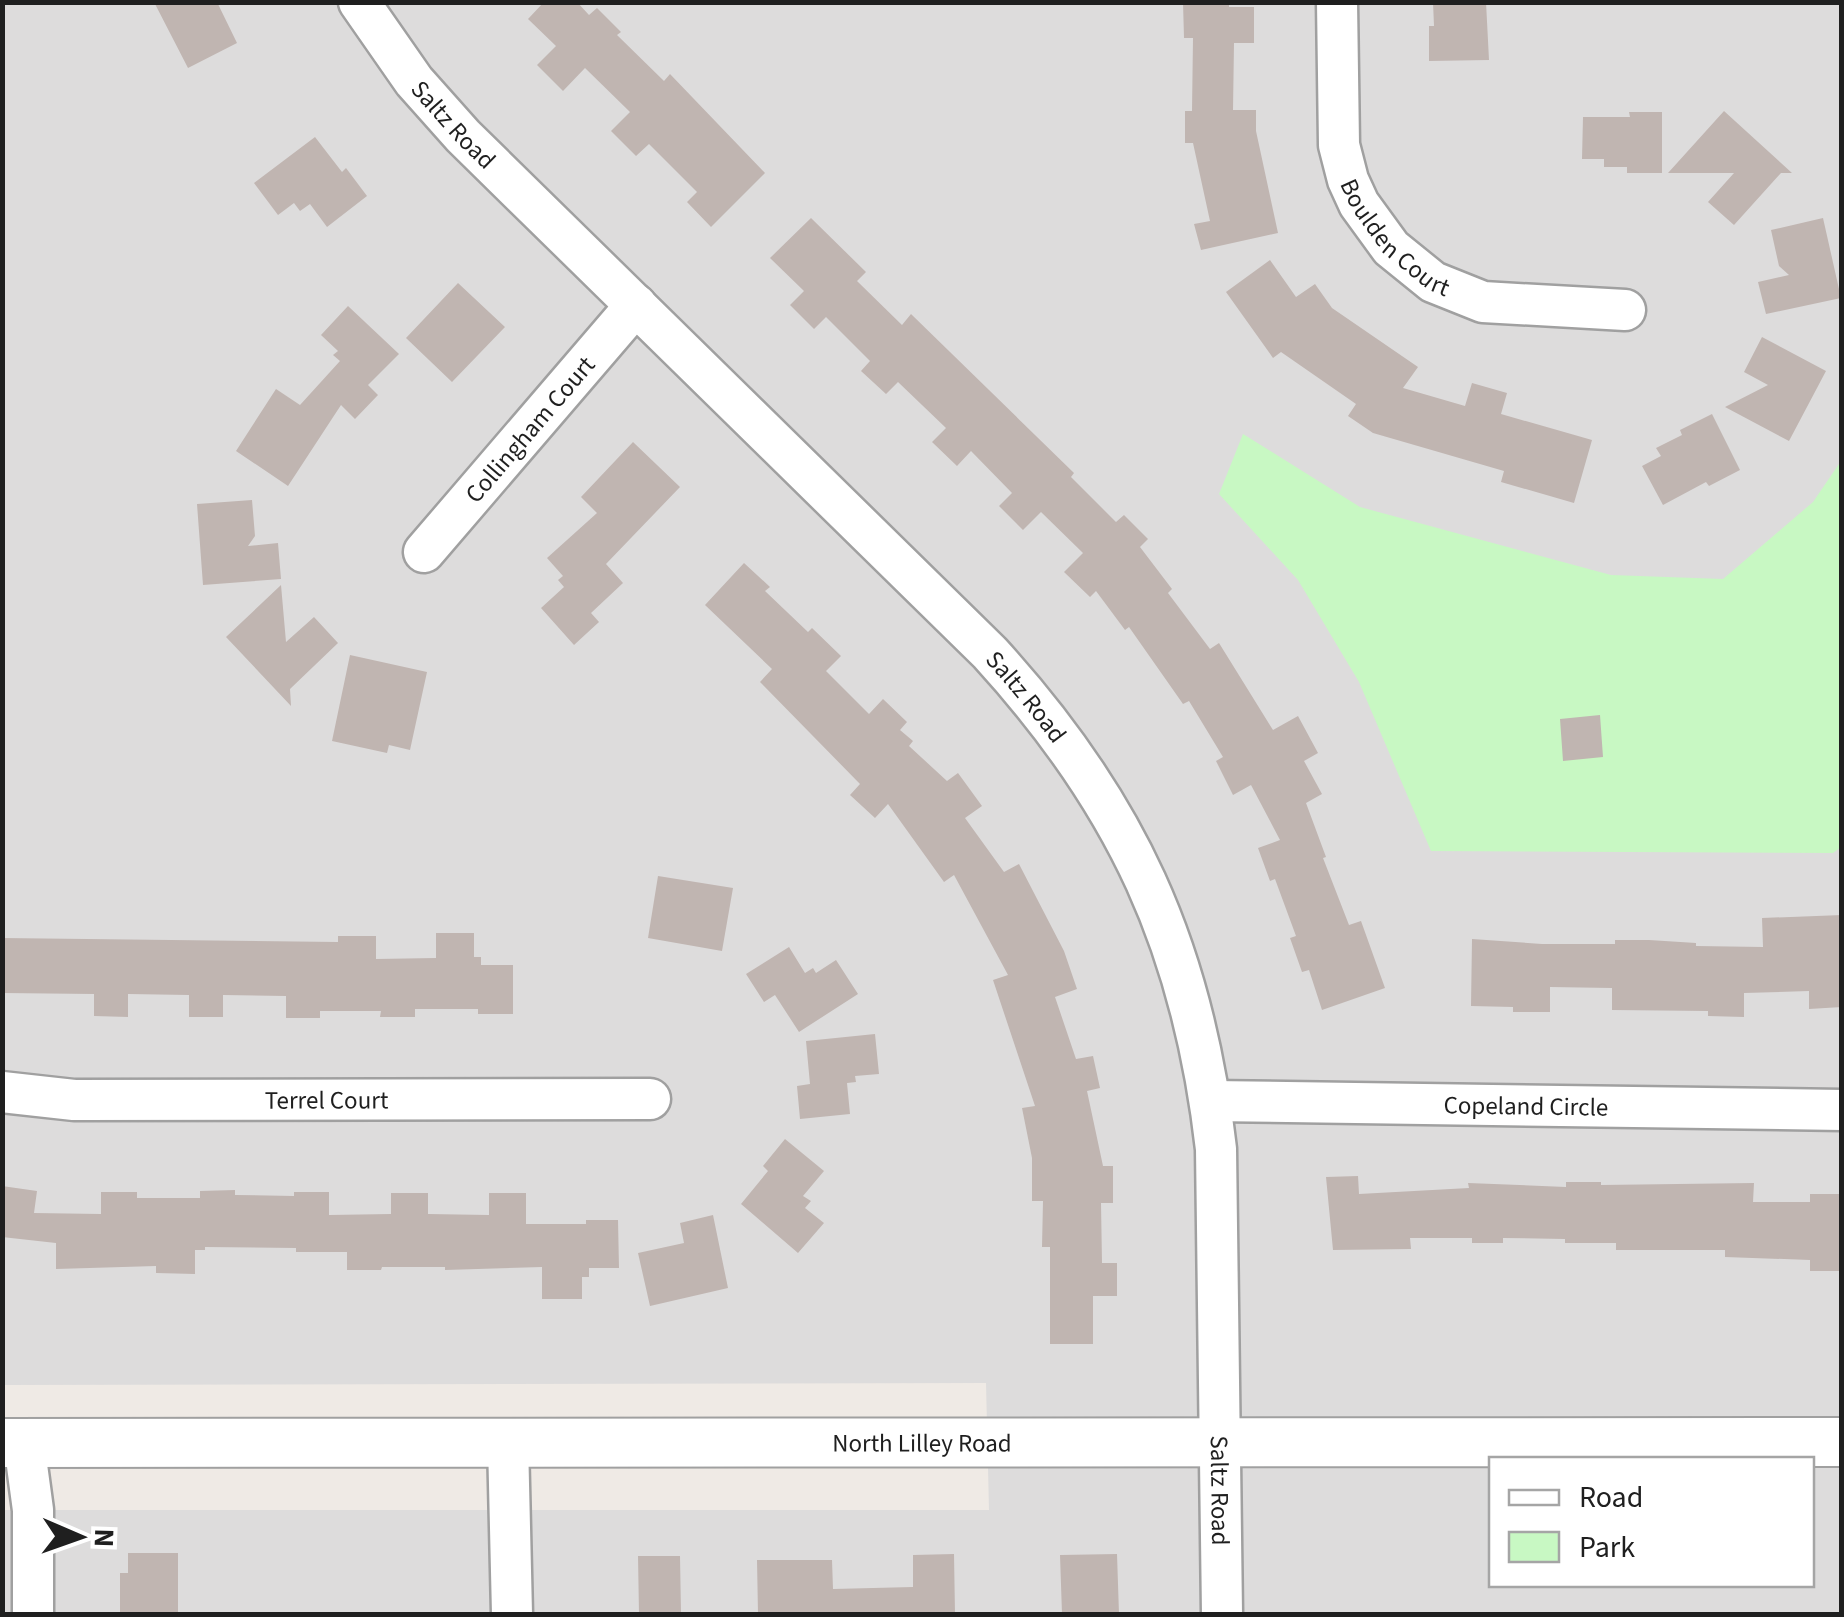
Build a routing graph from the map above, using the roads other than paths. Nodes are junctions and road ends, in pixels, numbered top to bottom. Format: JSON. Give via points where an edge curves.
{"nodes":[{"id":1,"x":359,"y":2,"type":"edge"},
{"id":2,"x":1337,"y":2,"type":"edge"},
{"id":3,"x":636,"y":305,"type":"junction"},
{"id":4,"x":1626,"y":310,"type":"dead end"},
{"id":5,"x":424,"y":552,"type":"dead end"},
{"id":6,"x":2,"y":1092,"type":"edge"},
{"id":7,"x":650,"y":1099,"type":"dead end"},
{"id":8,"x":1211,"y":1102,"type":"junction"},
{"id":9,"x":1842,"y":1110,"type":"edge"},
{"id":10,"x":508,"y":1442,"type":"junction"},
{"id":11,"x":1220,"y":1442,"type":"junction"},
{"id":12,"x":1842,"y":1442,"type":"edge"},
{"id":13,"x":13,"y":1443,"type":"edge"},
{"id":14,"x":33,"y":1614,"type":"edge"},
{"id":15,"x":512,"y":1614,"type":"edge"},
{"id":16,"x":1222,"y":1614,"type":"edge"}],
"edges":[{"from":1,"to":3,"type":"street","name":"Saltz Road","via":[[463,136]]},
{"from":2,"to":4,"type":"street","name":"Boulden Court","via":[[1339,145],[1358,204],[1390,248],[1433,282],[1484,302]]},
{"from":3,"to":5,"type":"street","name":"Collingham Court"},
{"from":3,"to":8,"type":"street","name":"Saltz Road","via":[[990,653],[1072,750],[1122,830],[1161,913],[1190,1000]]},
{"from":6,"to":7,"type":"street","name":"Terrel Court","via":[[74,1100]]},
{"from":8,"to":9,"type":"street","name":"Copeland Circle"},
{"from":8,"to":11,"type":"street","name":"Saltz Road"},
{"from":10,"to":11,"type":"street","name":"North Lilley Road"},
{"from":10,"to":13,"type":"street","name":"North Lilley Road"},
{"from":10,"to":15,"type":"street"},
{"from":11,"to":12,"type":"street","name":"North Lilley Road"},
{"from":11,"to":16,"type":"street","name":"Saltz Road"},
{"from":13,"to":14,"type":"street","via":[[32,1510]]}]}
